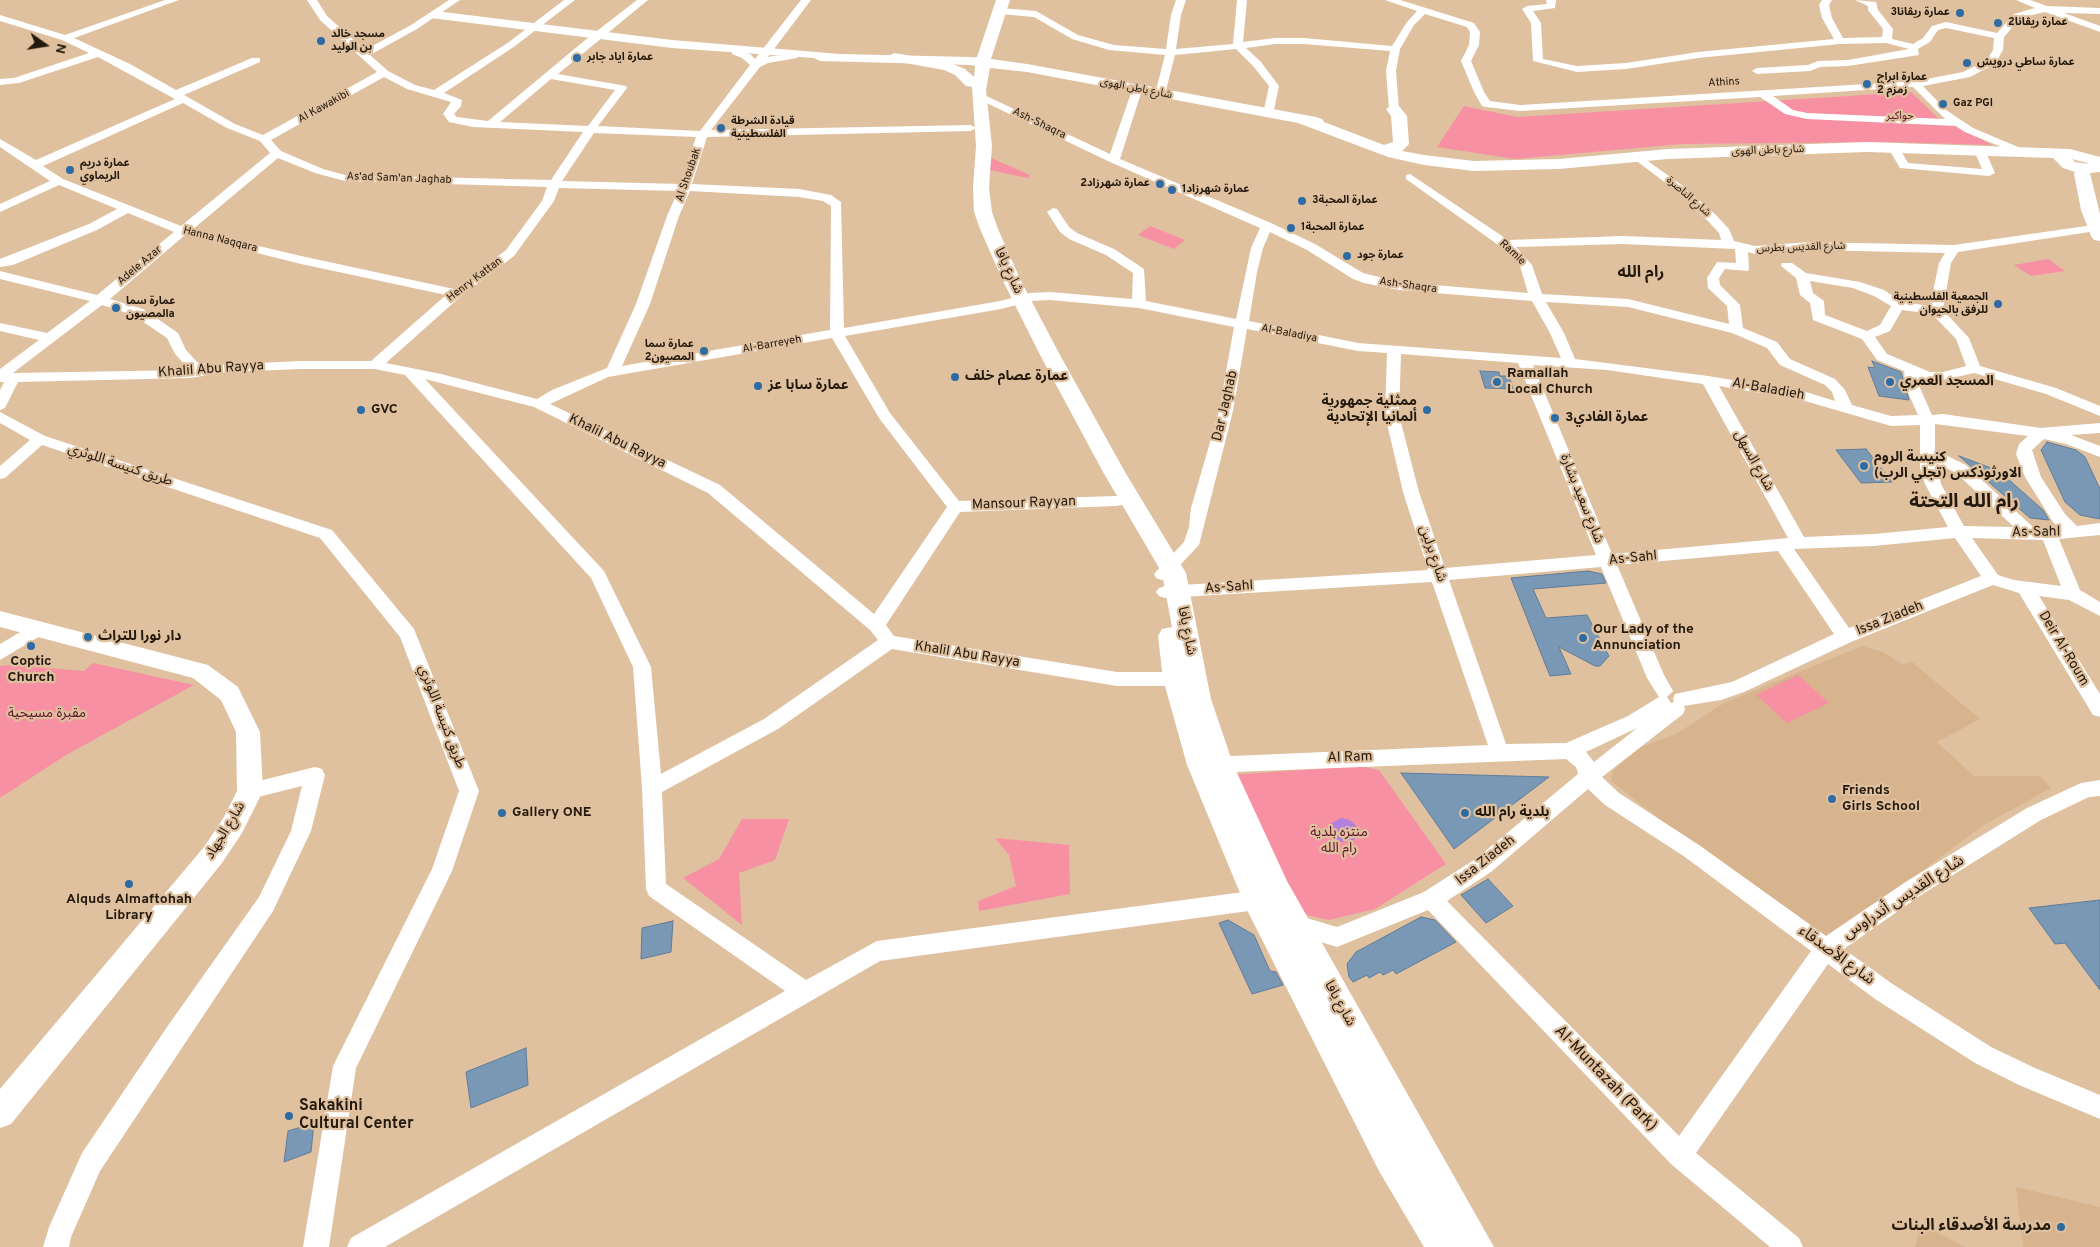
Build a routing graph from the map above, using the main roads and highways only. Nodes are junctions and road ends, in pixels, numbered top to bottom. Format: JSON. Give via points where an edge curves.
{"nodes":[{"id":1,"x":998,"y":4,"type":"edge"},
{"id":2,"x":894,"y":58,"type":"road end"},
{"id":3,"x":925,"y":59,"type":"road end"},
{"id":4,"x":979,"y":64,"type":"junction"},
{"id":5,"x":1020,"y":67,"type":"junction"},
{"id":6,"x":1387,"y":145,"type":"junction"},
{"id":7,"x":2100,"y":155,"type":"edge"},
{"id":8,"x":1418,"y":158,"type":"junction"},
{"id":9,"x":2082,"y":164,"type":"edge"},
{"id":10,"x":2098,"y":232,"type":"edge"},
{"id":11,"x":1016,"y":301,"type":"junction"},
{"id":12,"x":1169,"y":581,"type":"junction"},
{"id":13,"x":1210,"y":764,"type":"junction"},
{"id":14,"x":1445,"y":1247,"type":"edge"},
{"id":15,"x":1476,"y":1247,"type":"edge"}],
"edges":[{"from":1,"to":4,"type":"main road","name":"شارع يافا"},
{"from":2,"to":4,"type":"main road","via":[[948,66],[960,72]]},
{"from":3,"to":4,"type":"main road","via":[[962,53]]},
{"from":4,"to":5,"type":"main road","name":"شارع باطن الهوى"},
{"from":4,"to":5,"type":"main road","via":[[997,72]]},
{"from":4,"to":5,"type":"main road","via":[[997,54]]},
{"from":4,"to":11,"type":"main road","name":"شارع يافا","via":[[984,146],[983,212]]},
{"from":4,"to":11,"type":"main road","name":"شارع يافا","via":[[971,128],[975,227]]},
{"from":5,"to":6,"type":"main road","name":"شارع باطن الهوى","via":[[1300,119]]},
{"from":6,"to":6,"type":"main road","via":[[1399,116],[1394,109],[1394,139],[1384,142]]},
{"from":6,"to":8,"type":"main road","name":"شارع باطن الهوى"},
{"from":6,"to":8,"type":"main road","via":[[1408,148]]},
{"from":6,"to":8,"type":"main road","via":[[1410,177],[1408,166]]},
{"from":7,"to":9,"type":"main road","name":"شارع باطن الهوى"},
{"from":8,"to":9,"type":"main road","name":"شارع باطن الهوى","via":[[1466,166],[1496,166],[1668,154],[1894,148],[2034,154]]},
{"from":9,"to":10,"type":"main road"},
{"from":11,"to":12,"type":"main road","name":"شارع يافا","via":[[1114,472]]},
{"from":11,"to":12,"type":"main road","name":"شارع يافا","via":[[1116,501]]},
{"from":12,"to":13,"type":"main road","name":"شارع يافا","via":[[1198,699]]},
{"from":12,"to":13,"type":"main road","name":"شارع يافا","via":[[1176,680]]},
{"from":13,"to":14,"type":"main road","name":"شارع يافا","via":[[1258,900],[1391,1159]]},
{"from":13,"to":15,"type":"main road","name":"شارع يافا","via":[[1294,924]]}]}
